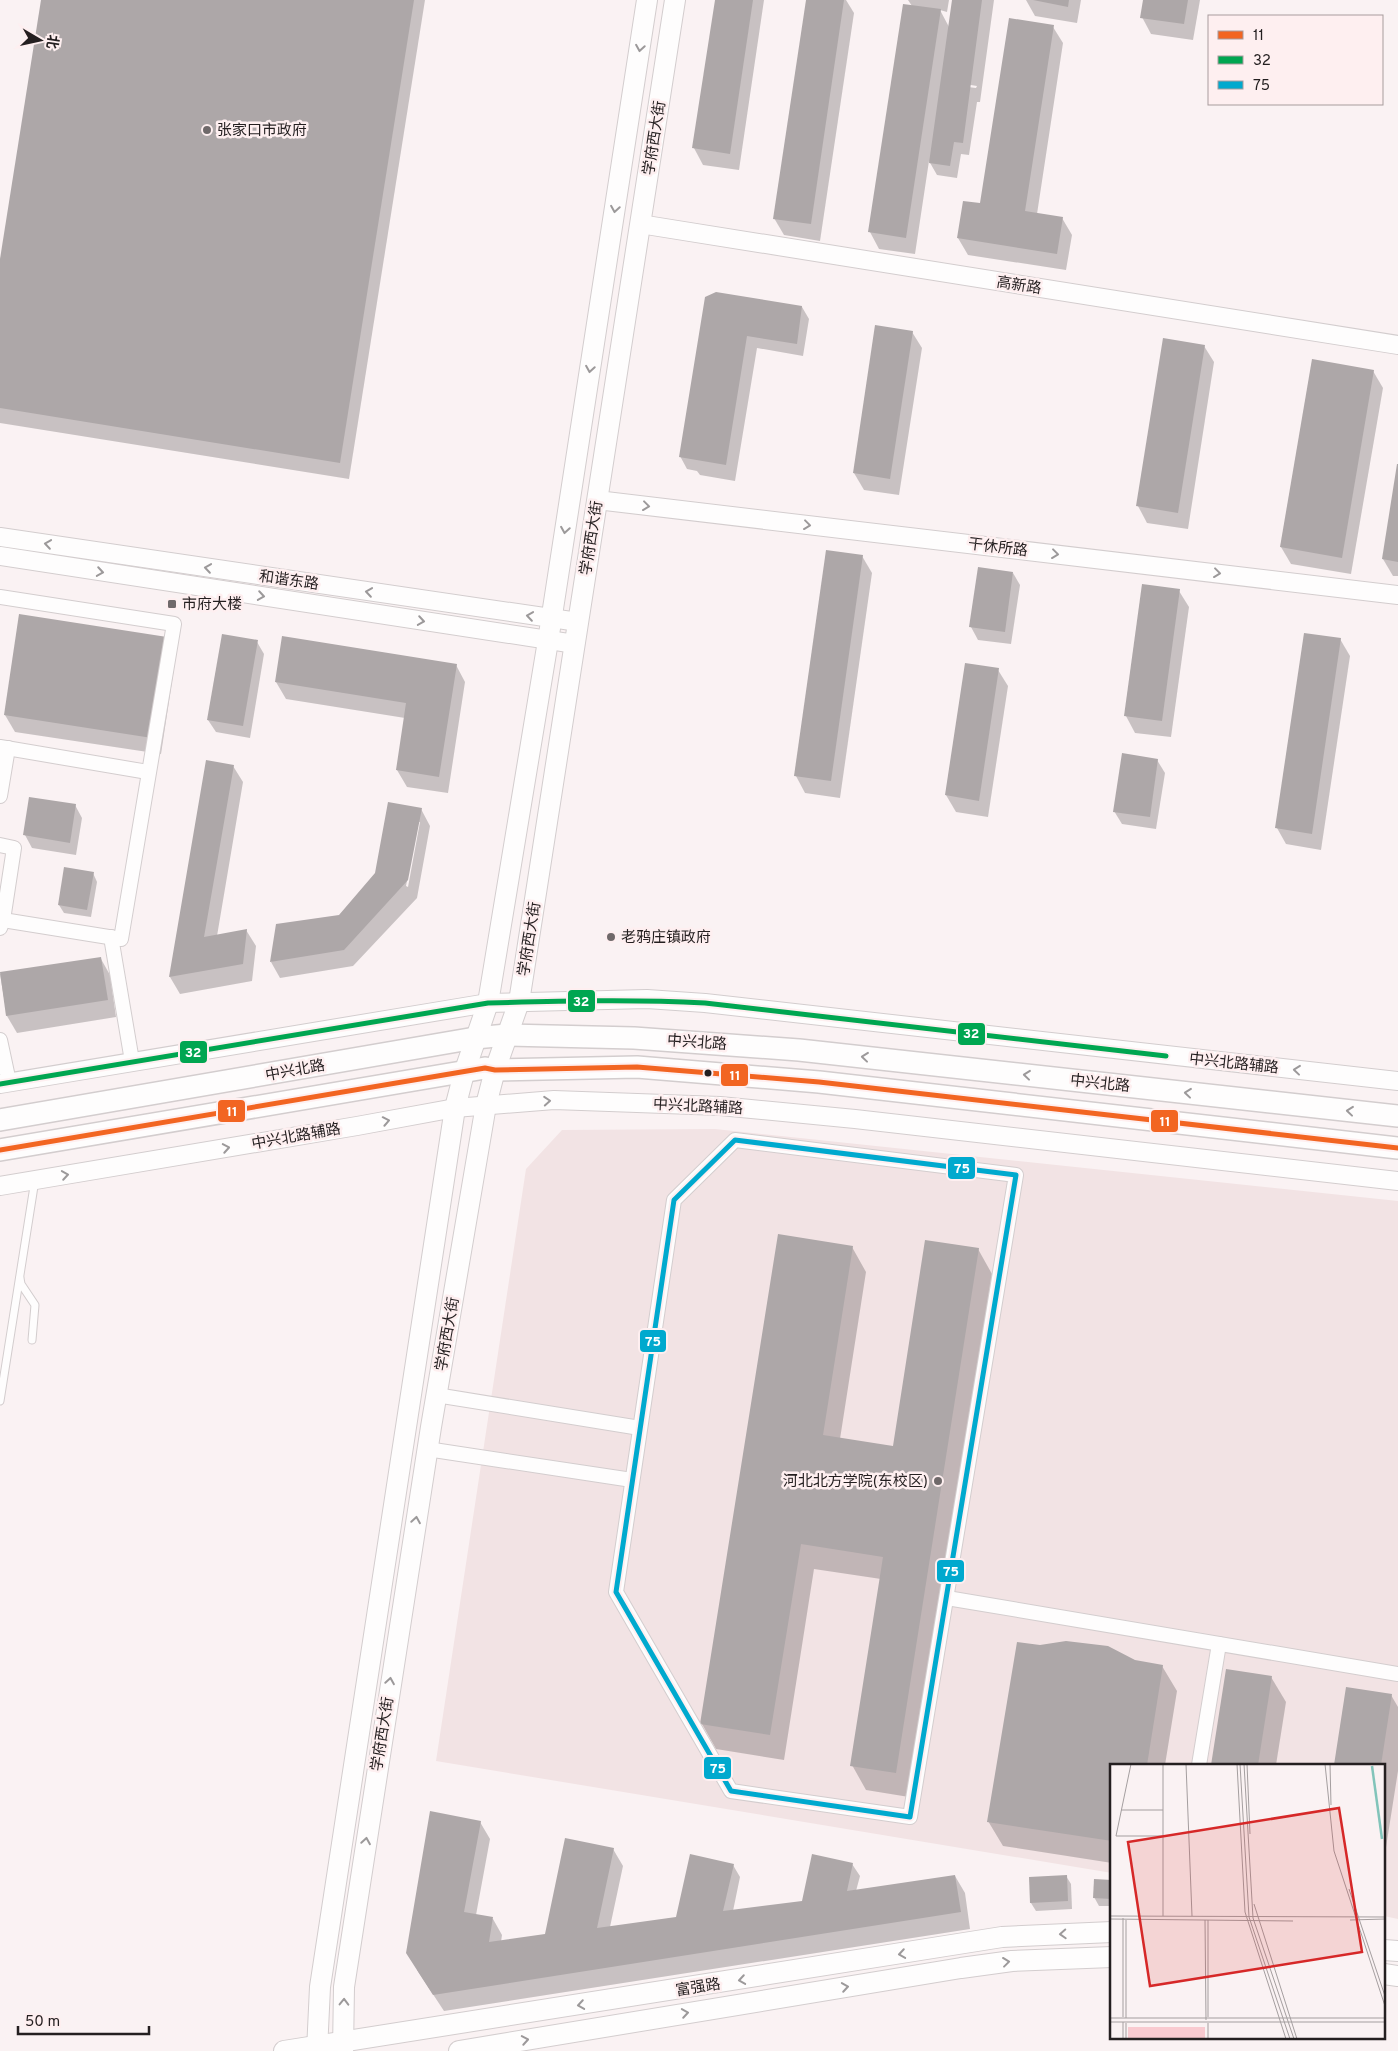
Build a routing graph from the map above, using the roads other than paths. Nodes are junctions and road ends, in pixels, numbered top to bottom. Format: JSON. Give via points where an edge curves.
{"nodes":[{"id":1,"x":647,"y":0,"type":"edge"},
{"id":2,"x":675,"y":0,"type":"edge"},
{"id":3,"x":640,"y":224,"type":"junction"},
{"id":4,"x":1398,"y":345,"type":"edge"},
{"id":5,"x":597,"y":500,"type":"junction"},
{"id":6,"x":0,"y":537,"type":"edge"},
{"id":7,"x":0,"y":556,"type":"edge"},
{"id":8,"x":1398,"y":594,"type":"edge"},
{"id":9,"x":0,"y":597,"type":"edge"},
{"id":10,"x":551,"y":619,"type":"junction"},
{"id":11,"x":578,"y":622,"type":"junction"},
{"id":12,"x":548,"y":640,"type":"junction"},
{"id":13,"x":575,"y":644,"type":"junction"},
{"id":14,"x":4,"y":747,"type":"edge"},
{"id":15,"x":148,"y":772,"type":"junction"},
{"id":16,"x":0,"y":796,"type":"edge"},
{"id":17,"x":0,"y":845,"type":"edge"},
{"id":18,"x":2,"y":924,"type":"edge"},
{"id":19,"x":111,"y":937,"type":"junction"},
{"id":20,"x":519,"y":1002,"type":"junction"},
{"id":21,"x":488,"y":1003,"type":"junction"},
{"id":22,"x":507,"y":1035,"type":"junction"},
{"id":23,"x":475,"y":1038,"type":"junction"},
{"id":24,"x":0,"y":1040,"type":"edge"},
{"id":25,"x":132,"y":1061,"type":"junction"},
{"id":26,"x":495,"y":1070,"type":"junction"},
{"id":27,"x":464,"y":1073,"type":"junction"},
{"id":28,"x":1398,"y":1081,"type":"edge"},
{"id":29,"x":4,"y":1083,"type":"edge"},
{"id":30,"x":486,"y":1105,"type":"junction"},
{"id":31,"x":455,"y":1108,"type":"junction"},
{"id":32,"x":1398,"y":1116,"type":"edge"},
{"id":33,"x":0,"y":1120,"type":"edge"},
{"id":34,"x":1398,"y":1148,"type":"edge"},
{"id":35,"x":0,"y":1150,"type":"edge"},
{"id":36,"x":35,"y":1180,"type":"junction"},
{"id":37,"x":1398,"y":1181,"type":"edge"},
{"id":38,"x":0,"y":1186,"type":"edge"},
{"id":39,"x":20,"y":1278,"type":"junction"},
{"id":40,"x":32,"y":1340,"type":"dead end"},
{"id":41,"x":2,"y":1373,"type":"edge"},
{"id":42,"x":436,"y":1395,"type":"junction"},
{"id":43,"x":0,"y":1401,"type":"edge"},
{"id":44,"x":640,"y":1428,"type":"junction"},
{"id":45,"x":427,"y":1449,"type":"junction"},
{"id":46,"x":632,"y":1480,"type":"junction"},
{"id":47,"x":947,"y":1598,"type":"junction"},
{"id":48,"x":1219,"y":1644,"type":"junction"},
{"id":49,"x":1398,"y":1675,"type":"edge"},
{"id":50,"x":1199,"y":1764,"type":"edge"},
{"id":51,"x":1110,"y":1932,"type":"edge"},
{"id":52,"x":1110,"y":1957,"type":"edge"},
{"id":53,"x":343,"y":2046,"type":"edge"},
{"id":54,"x":317,"y":2048,"type":"edge"},
{"id":55,"x":284,"y":2051,"type":"edge"},
{"id":56,"x":459,"y":2051,"type":"edge"}],
"edges":[{"from":1,"to":10,"type":"main road","name":"学府西大街","one_way":true},
{"from":2,"to":3,"type":"main road","name":"学府西大街"},
{"from":3,"to":4,"type":"street","name":"高新路"},
{"from":3,"to":5,"type":"main road","name":"学府西大街"},
{"from":5,"to":8,"type":"street","name":"干休所路","one_way":true},
{"from":5,"to":11,"type":"main road","name":"学府西大街"},
{"from":10,"to":6,"type":"street","name":"和谐东路","one_way":true},
{"from":7,"to":12,"type":"street","name":"和谐东路","one_way":true},
{"from":9,"to":15,"type":"street","via":[[174,624]]},
{"from":10,"to":11,"type":"street","name":"和谐东路"},
{"from":10,"to":12,"type":"main road","name":"学府西大街"},
{"from":11,"to":13,"type":"main road","name":"学府西大街"},
{"from":12,"to":13,"type":"street","name":"和谐东路"},
{"from":12,"to":21,"type":"main road","name":"学府西大街"},
{"from":13,"to":20,"type":"main road","name":"学府西大街"},
{"from":14,"to":15,"type":"street"},
{"from":14,"to":16,"type":"street"},
{"from":15,"to":19,"type":"street","via":[[121,939]]},
{"from":17,"to":18,"type":"street","via":[[14,848]]},
{"from":18,"to":19,"type":"street"},
{"from":19,"to":25,"type":"street"},
{"from":20,"to":21,"type":"street","name":"中兴北路辅路"},
{"from":20,"to":22,"type":"main road","name":"学府西大街"},
{"from":28,"to":20,"type":"street","name":"中兴北路辅路","one_way":true,"via":[[705,1002],[647,999]]},
{"from":21,"to":23,"type":"main road","name":"学府西大街"},
{"from":21,"to":25,"type":"street","name":"中兴北路辅路"},
{"from":22,"to":23,"type":"main road","name":"中兴北路"},
{"from":22,"to":26,"type":"main road","name":"学府西大街"},
{"from":32,"to":22,"type":"main road","name":"中兴北路","one_way":true,"via":[[789,1049],[634,1038]]},
{"from":23,"to":27,"type":"main road","name":"学府西大街"},
{"from":23,"to":33,"type":"main road","name":"中兴北路"},
{"from":24,"to":29,"type":"street"},
{"from":25,"to":29,"type":"street","name":"中兴北路辅路"},
{"from":26,"to":27,"type":"main road","name":"中兴北路","via":[[485,1068]]},
{"from":26,"to":30,"type":"main road","name":"学府西大街"},
{"from":26,"to":34,"type":"main road","name":"中兴北路","via":[[637,1067],[819,1082]]},
{"from":27,"to":31,"type":"main road","name":"学府西大街"},
{"from":27,"to":35,"type":"main road","name":"中兴北路"},
{"from":30,"to":31,"type":"street","name":"中兴北路辅路"},
{"from":30,"to":37,"type":"street","name":"中兴北路辅路","one_way":true,"via":[[554,1100],[720,1106]]},
{"from":30,"to":42,"type":"main road","name":"学府西大街"},
{"from":36,"to":31,"type":"street","name":"中兴北路辅路","one_way":true},
{"from":31,"to":54,"type":"main road","name":"学府西大街","via":[[320,1987]]},
{"from":36,"to":38,"type":"street","name":"中兴北路辅路"},
{"from":36,"to":39,"type":"lane"},
{"from":39,"to":40,"type":"lane","via":[[35,1305]]},
{"from":39,"to":41,"type":"lane"},
{"from":41,"to":43,"type":"lane"},
{"from":42,"to":44,"type":"street"},
{"from":42,"to":45,"type":"main road","name":"学府西大街"},
{"from":44,"to":46,"type":"street"},
{"from":44,"to":47,"type":"street","via":[[674,1200],[735,1140],[1016,1174]]},
{"from":45,"to":46,"type":"street"},
{"from":53,"to":45,"type":"main road","name":"学府西大街","one_way":true,"via":[[344,1987]]},
{"from":46,"to":47,"type":"street","via":[[616,1592],[731,1791],[910,1817]]},
{"from":47,"to":48,"type":"street"},
{"from":48,"to":49,"type":"street"},
{"from":48,"to":50,"type":"street"},
{"from":51,"to":53,"type":"main road","name":"富强路","one_way":true,"via":[[1002,1937]]},
{"from":56,"to":52,"type":"main road","name":"富强路","one_way":true,"via":[[961,1968],[1012,1961]]},
{"from":53,"to":54,"type":"main road","name":"富强路"},
{"from":54,"to":55,"type":"main road","name":"富强路"}]}
